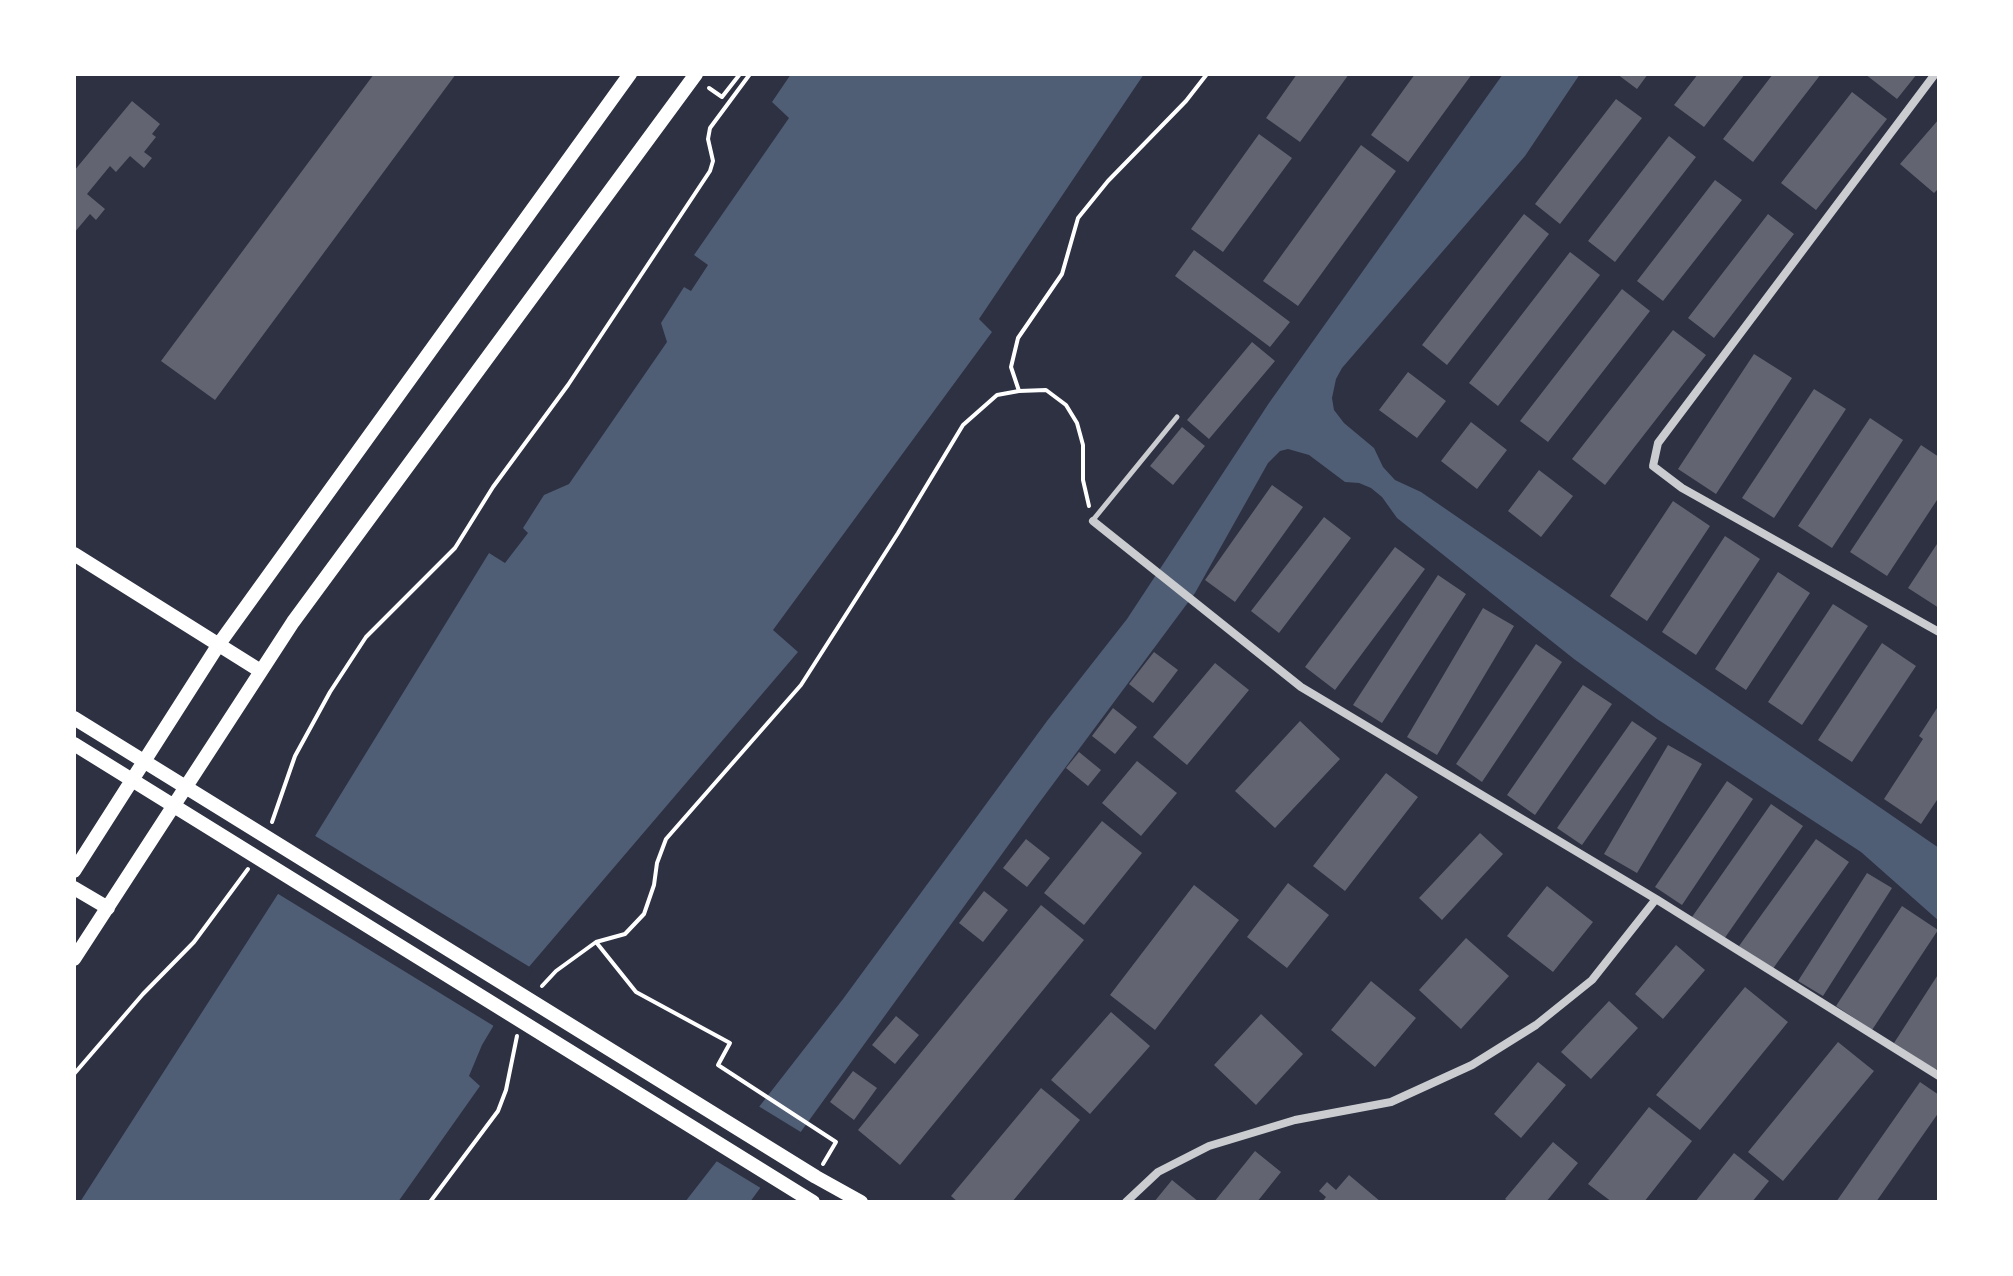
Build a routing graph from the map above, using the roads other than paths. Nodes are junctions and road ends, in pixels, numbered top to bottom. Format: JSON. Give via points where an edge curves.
{"nodes":[{"id":1,"x":630,"y":74,"type":"edge"},
{"id":2,"x":696,"y":74,"type":"edge"},
{"id":3,"x":1935,"y":74,"type":"edge"},
{"id":4,"x":1177,"y":417,"type":"dead end"},
{"id":5,"x":1093,"y":521,"type":"joint"},
{"id":6,"x":74,"y":554,"type":"edge"},
{"id":7,"x":1939,"y":632,"type":"edge"},
{"id":8,"x":219,"y":644,"type":"junction"},
{"id":9,"x":259,"y":670,"type":"junction"},
{"id":10,"x":74,"y":718,"type":"edge"},
{"id":11,"x":74,"y":744,"type":"edge"},
{"id":12,"x":74,"y":871,"type":"edge"},
{"id":13,"x":74,"y":888,"type":"edge"},
{"id":14,"x":1656,"y":899,"type":"junction"},
{"id":15,"x":108,"y":908,"type":"junction"},
{"id":16,"x":74,"y":959,"type":"edge"},
{"id":17,"x":1939,"y":1076,"type":"edge"},
{"id":18,"x":809,"y":1199,"type":"edge"},
{"id":19,"x":861,"y":1202,"type":"edge"},
{"id":20,"x":1126,"y":1202,"type":"edge"}],
"edges":[{"from":1,"to":8,"type":"main road"},
{"from":2,"to":9,"type":"main road"},
{"from":3,"to":7,"type":"street","via":[[1658,443],[1653,466],[1682,488]]},
{"from":4,"to":5,"type":"lane"},
{"from":5,"to":14,"type":"street","via":[[1301,687]]},
{"from":6,"to":8,"type":"main road"},
{"from":8,"to":9,"type":"main road"},
{"from":8,"to":12,"type":"main road"},
{"from":9,"to":15,"type":"main road"},
{"from":10,"to":19,"type":"main road","via":[[819,1171]]},
{"from":11,"to":18,"type":"main road"},
{"from":13,"to":15,"type":"main road"},
{"from":14,"to":17,"type":"street"},
{"from":14,"to":20,"type":"street","via":[[1592,980],[1536,1025],[1472,1065],[1391,1102],[1295,1120],[1209,1146],[1158,1172]]},
{"from":15,"to":16,"type":"main road"}]}
